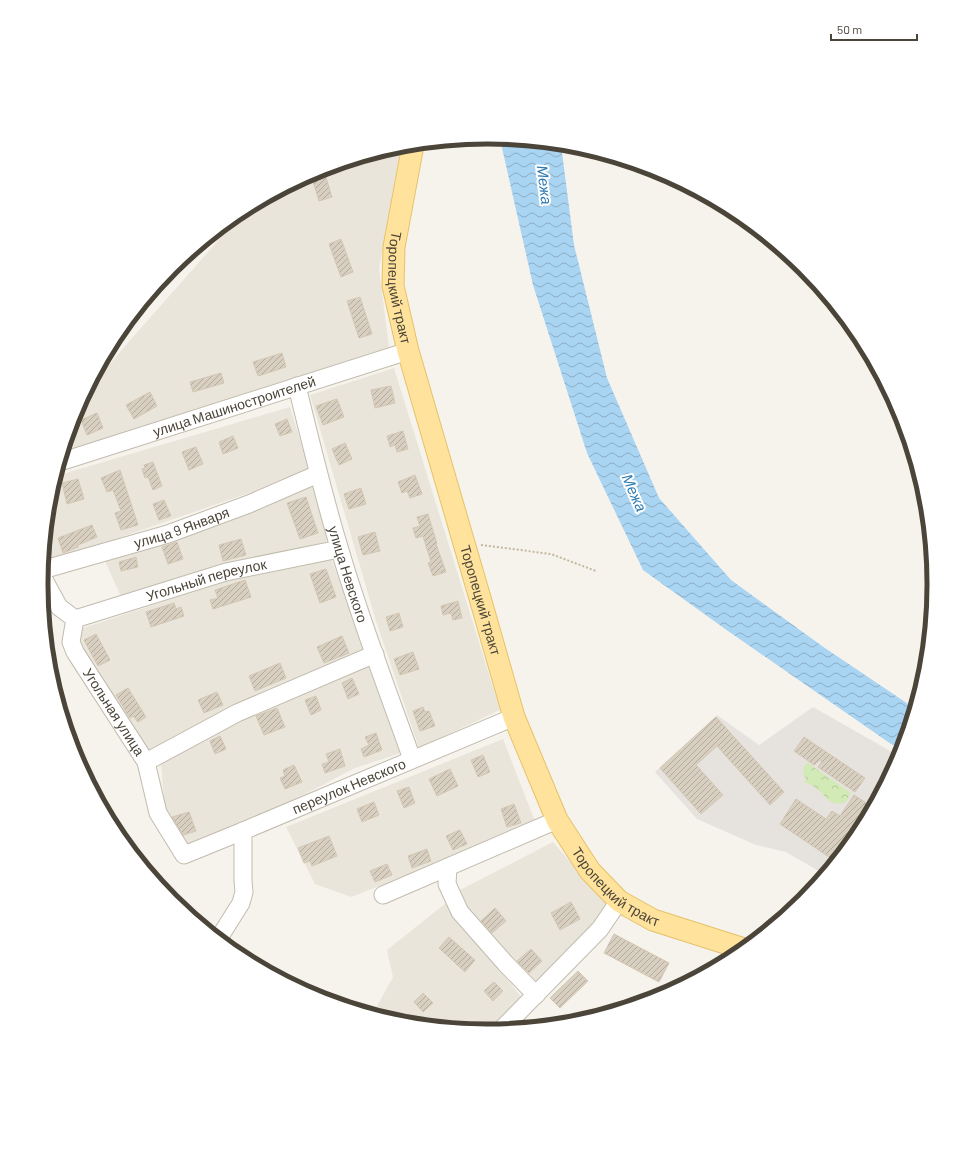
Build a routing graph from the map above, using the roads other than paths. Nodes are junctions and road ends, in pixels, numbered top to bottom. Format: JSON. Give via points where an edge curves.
{"nodes":[{"id":1,"x":413,"y":151,"type":"edge"},
{"id":2,"x":408,"y":351,"type":"junction"},
{"id":3,"x":297,"y":386,"type":"junction"},
{"id":4,"x":66,"y":460,"type":"edge"},
{"id":5,"x":318,"y":474,"type":"junction"},
{"id":6,"x":339,"y":549,"type":"junction"},
{"id":7,"x":49,"y":568,"type":"edge"},
{"id":8,"x":48,"y":587,"type":"edge"},
{"id":9,"x":75,"y":619,"type":"junction"},
{"id":10,"x":374,"y":654,"type":"junction"},
{"id":11,"x":514,"y":717,"type":"junction"},
{"id":12,"x":412,"y":759,"type":"junction"},
{"id":13,"x":146,"y":762,"type":"junction"},
{"id":14,"x":557,"y":820,"type":"junction"},
{"id":15,"x":243,"y":831,"type":"junction"},
{"id":16,"x":184,"y":854,"type":"joint"},
{"id":17,"x":448,"y":867,"type":"junction"},
{"id":18,"x":383,"y":895,"type":"dead end"},
{"id":19,"x":619,"y":901,"type":"junction"},
{"id":20,"x":222,"y":934,"type":"edge"},
{"id":21,"x":736,"y":946,"type":"edge"},
{"id":22,"x":536,"y":995,"type":"junction"},
{"id":23,"x":508,"y":1023,"type":"edge"}],
"edges":[{"from":1,"to":2,"type":"main road","name":"Торопецкий тракт","via":[[394,247],[393,286]]},
{"from":2,"to":3,"type":"street","name":"улица Машиностроителей"},
{"from":2,"to":11,"type":"main road","name":"Торопецкий тракт"},
{"from":3,"to":4,"type":"street","name":"улица Машиностроителей"},
{"from":3,"to":5,"type":"street","name":"улица Невского"},
{"from":5,"to":6,"type":"street","name":"улица Невского"},
{"from":5,"to":7,"type":"street","name":"улица 9 Января","via":[[249,504],[168,534]]},
{"from":6,"to":9,"type":"street","name":"Угольный переулок","via":[[226,572]]},
{"from":6,"to":10,"type":"street","name":"улица Невского"},
{"from":8,"to":9,"type":"street","via":[[59,607]]},
{"from":9,"to":13,"type":"street","name":"Угольная улица","via":[[71,642],[75,652]]},
{"from":10,"to":12,"type":"street","name":"улица Невского"},
{"from":10,"to":13,"type":"street","via":[[237,713]]},
{"from":11,"to":12,"type":"street","name":"переулок Невского"},
{"from":11,"to":14,"type":"main road","name":"Торопецкий тракт"},
{"from":12,"to":15,"type":"street","name":"переулок Невского"},
{"from":13,"to":16,"type":"street","name":"Угольная улица","via":[[158,813]]},
{"from":14,"to":17,"type":"street"},
{"from":14,"to":19,"type":"main road","name":"Торопецкий тракт","via":[[590,871]]},
{"from":15,"to":16,"type":"street","name":"переулок Невского"},
{"from":15,"to":20,"type":"street","via":[[244,892],[241,904]]},
{"from":17,"to":18,"type":"street"},
{"from":17,"to":22,"type":"street","via":[[447,884],[460,912]]},
{"from":19,"to":21,"type":"main road","name":"Торопецкий тракт","via":[[653,920]]},
{"from":19,"to":22,"type":"street","via":[[600,929]]},
{"from":22,"to":23,"type":"street"}]}
